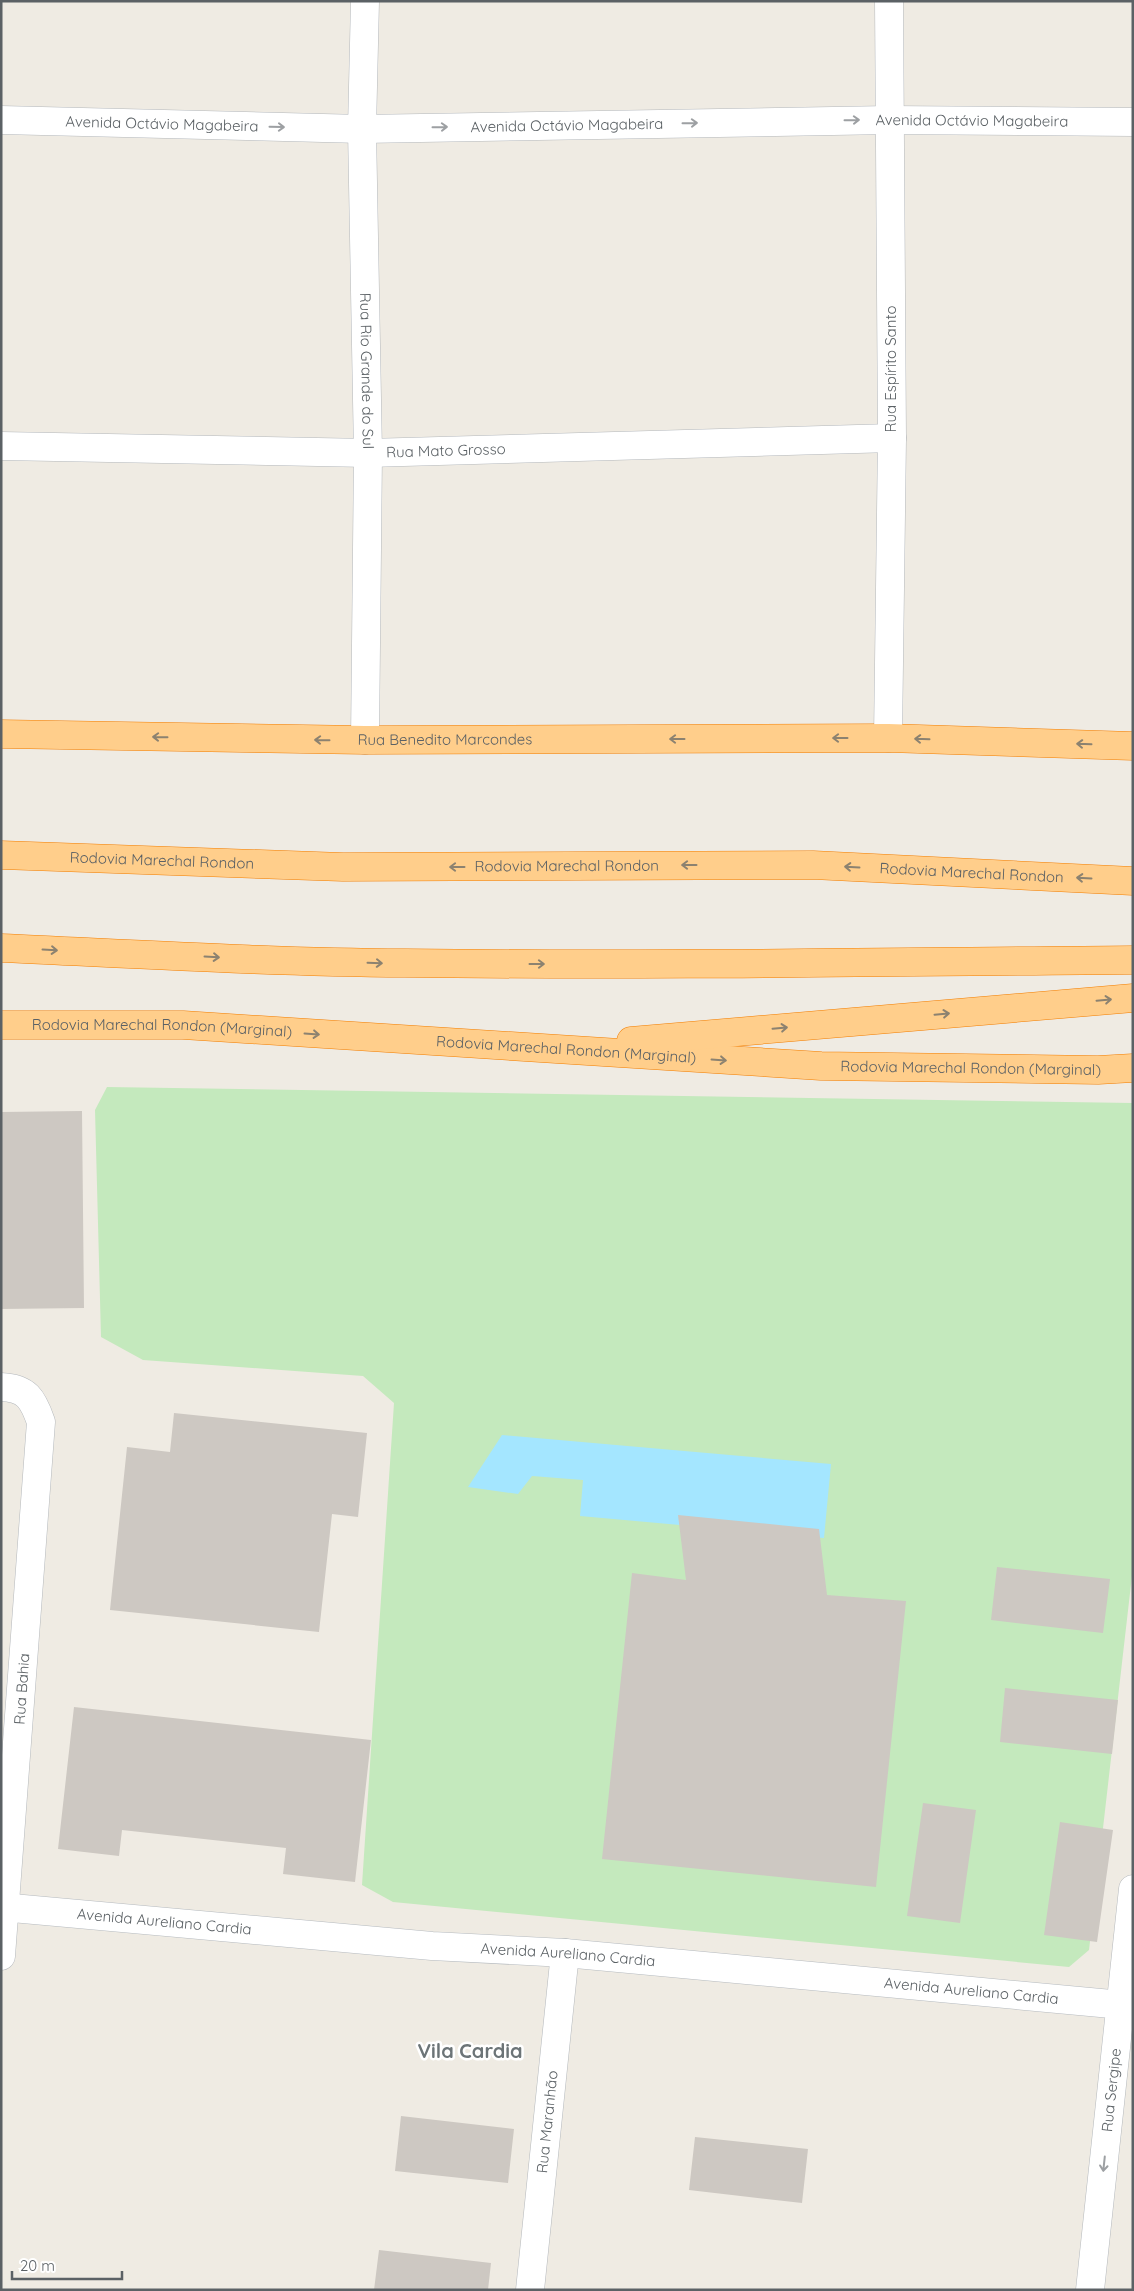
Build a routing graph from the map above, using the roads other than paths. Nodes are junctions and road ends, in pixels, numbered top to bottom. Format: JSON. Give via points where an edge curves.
{"nodes":[{"id":1,"x":365,"y":1,"type":"edge"},
{"id":2,"x":889,"y":1,"type":"edge"},
{"id":3,"x":1,"y":120,"type":"edge"},
{"id":4,"x":889,"y":120,"type":"junction"},
{"id":5,"x":1133,"y":122,"type":"edge"},
{"id":6,"x":362,"y":128,"type":"junction"},
{"id":7,"x":892,"y":438,"type":"junction"},
{"id":8,"x":1,"y":446,"type":"edge"},
{"id":9,"x":368,"y":454,"type":"junction"},
{"id":10,"x":1,"y":734,"type":"edge"},
{"id":11,"x":888,"y":738,"type":"junction"},
{"id":12,"x":365,"y":740,"type":"junction"},
{"id":13,"x":1133,"y":746,"type":"edge"},
{"id":14,"x":1,"y":855,"type":"edge"},
{"id":15,"x":1133,"y":881,"type":"edge"},
{"id":16,"x":1,"y":948,"type":"edge"},
{"id":17,"x":1133,"y":960,"type":"edge"},
{"id":18,"x":1133,"y":998,"type":"edge"},
{"id":19,"x":1,"y":1025,"type":"edge"},
{"id":20,"x":540,"y":1048,"type":"junction"},
{"id":21,"x":1133,"y":1068,"type":"edge"},
{"id":22,"x":1,"y":1387,"type":"edge"},
{"id":23,"x":1133,"y":1889,"type":"edge"},
{"id":24,"x":3,"y":1908,"type":"edge"},
{"id":25,"x":565,"y":1954,"type":"junction"},
{"id":26,"x":1,"y":1956,"type":"edge"},
{"id":27,"x":1127,"y":2006,"type":"edge"},
{"id":28,"x":530,"y":2290,"type":"edge"},
{"id":29,"x":1090,"y":2290,"type":"edge"}],
"edges":[{"from":1,"to":6,"type":"street","name":"Rua Rio Grande do Sul"},
{"from":2,"to":4,"type":"street","name":"Rua Espírito Santo"},
{"from":3,"to":6,"type":"street","name":"Avenida Octávio Magabeira","one_way":true},
{"from":4,"to":5,"type":"street","name":"Avenida Octávio Magabeira"},
{"from":6,"to":4,"type":"street","name":"Avenida Octávio Magabeira","one_way":true},
{"from":4,"to":7,"type":"street","name":"Rua Espírito Santo"},
{"from":6,"to":9,"type":"street","name":"Rua Rio Grande do Sul"},
{"from":7,"to":9,"type":"street","name":"Rua Mato Grosso"},
{"from":7,"to":11,"type":"street","name":"Rua Espírito Santo"},
{"from":8,"to":9,"type":"street","name":"Rua Mato Grosso"},
{"from":9,"to":12,"type":"street","name":"Rua Rio Grande do Sul"},
{"from":12,"to":10,"type":"highway","name":"Rua Benedito Marcondes","one_way":true},
{"from":11,"to":12,"type":"highway","name":"Rua Benedito Marcondes","one_way":true},
{"from":13,"to":11,"type":"highway","name":"Rua Benedito Marcondes","one_way":true},
{"from":15,"to":14,"type":"highway","name":"Rodovia Marechal Rondon","one_way":true,"via":[[813,865],[342,868]]},
{"from":16,"to":17,"type":"highway","one_way":true,"via":[[402,963]]},
{"from":20,"to":18,"type":"highway","one_way":true},
{"from":19,"to":20,"type":"highway","name":"Rodovia Marechal Rondon (Marginal)","one_way":true,"via":[[183,1026]]},
{"from":20,"to":21,"type":"highway","name":"Rodovia Marechal Rondon (Marginal)","one_way":true,"via":[[821,1066]]},
{"from":22,"to":24,"type":"street","name":"Rua Bahia","via":[[24,1392],[34,1402],[41,1422]]},
{"from":23,"to":27,"type":"street","name":"Rua Sergipe"},
{"from":24,"to":25,"type":"street","name":"Avenida Aureliano Cardia","via":[[432,1946]]},
{"from":24,"to":26,"type":"street","name":"Rua Bahia"},
{"from":25,"to":27,"type":"street","name":"Avenida Aureliano Cardia"},
{"from":25,"to":28,"type":"street","name":"Rua Maranhão"},
{"from":27,"to":29,"type":"street","name":"Rua Sergipe","one_way":true}]}
